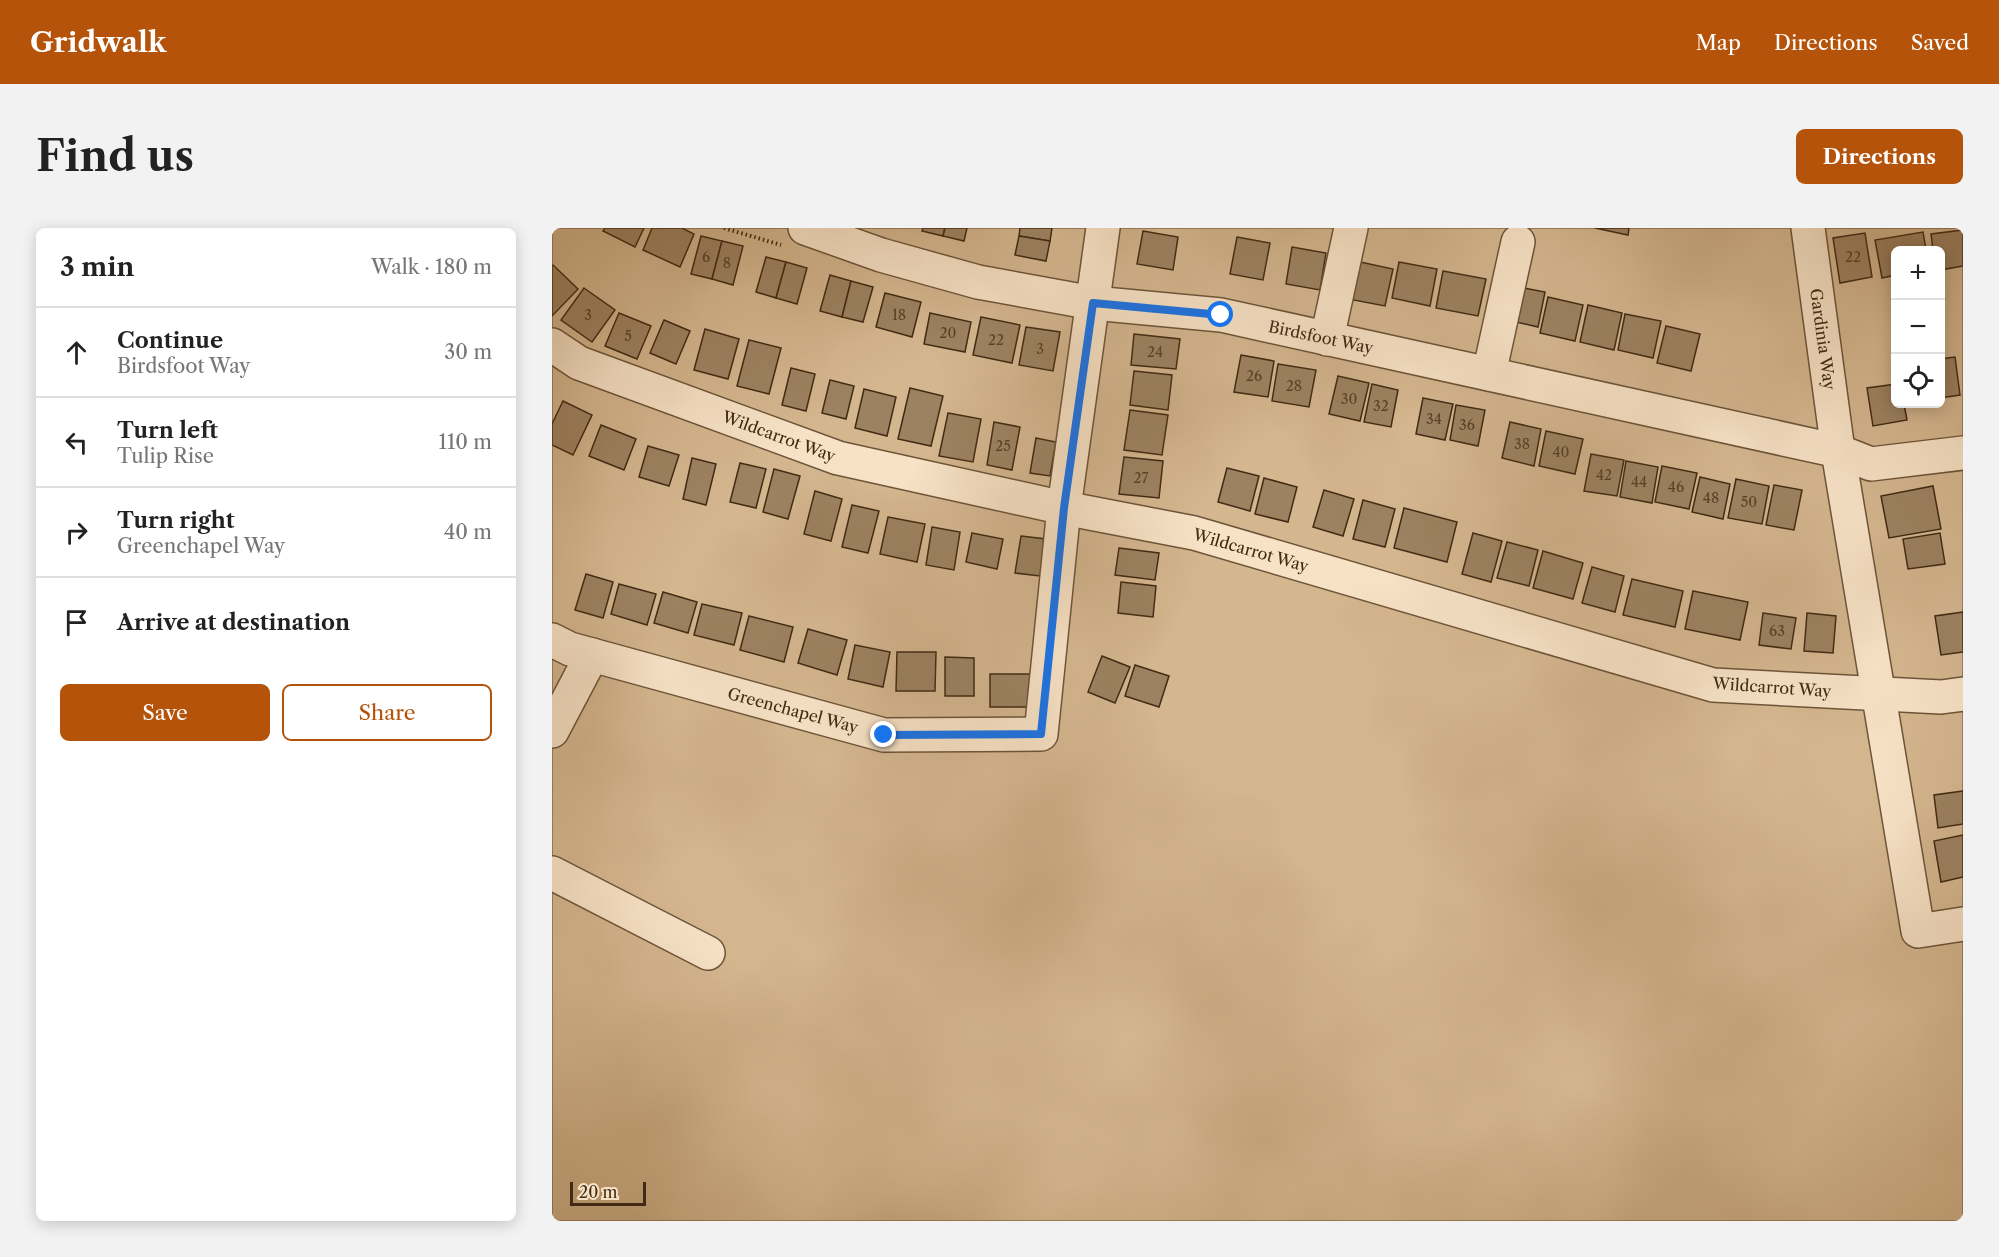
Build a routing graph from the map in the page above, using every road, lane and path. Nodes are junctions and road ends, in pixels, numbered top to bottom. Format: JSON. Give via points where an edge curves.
{"nodes":[{"id":1,"x":805,"y":228,"type":"edge"},
{"id":2,"x":1103,"y":228,"type":"edge"},
{"id":3,"x":1351,"y":228,"type":"edge"},
{"id":4,"x":1808,"y":228,"type":"edge"},
{"id":5,"x":1518,"y":242,"type":"dead end"},
{"id":6,"x":1093,"y":303,"type":"junction"},
{"id":7,"x":1327,"y":339,"type":"junction"},
{"id":8,"x":552,"y":345,"type":"edge"},
{"id":9,"x":1489,"y":374,"type":"junction"},
{"id":10,"x":1839,"y":451,"type":"junction"},
{"id":11,"x":1963,"y":453,"type":"edge"},
{"id":12,"x":1064,"y":508,"type":"junction"},
{"id":13,"x":552,"y":640,"type":"edge"},
{"id":14,"x":591,"y":655,"type":"junction"},
{"id":15,"x":1878,"y":693,"type":"junction"},
{"id":16,"x":1963,"y":694,"type":"edge"},
{"id":17,"x":552,"y":731,"type":"edge"},
{"id":18,"x":552,"y":873,"type":"edge"},
{"id":19,"x":1963,"y":924,"type":"edge"},
{"id":20,"x":708,"y":953,"type":"dead end"}],
"edges":[{"from":1,"to":6,"type":"street","name":"Birdsfoot Way","via":[[881,255],[978,282]]},
{"from":2,"to":6,"type":"street"},
{"from":3,"to":7,"type":"street"},
{"from":4,"to":10,"type":"street","name":"Gardinia Way"},
{"from":5,"to":9,"type":"street"},
{"from":6,"to":7,"type":"street","name":"Birdsfoot Way","via":[[1221,315]]},
{"from":6,"to":12,"type":"street"},
{"from":7,"to":9,"type":"street","name":"Birdsfoot Way"},
{"from":8,"to":12,"type":"street","name":"Wildcarrot Way","via":[[579,363],[838,458]]},
{"from":9,"to":10,"type":"street","name":"Birdsfoot Way"},
{"from":10,"to":11,"type":"street","name":"Birdsfoot Way","via":[[1871,464]]},
{"from":10,"to":15,"type":"street","name":"Gardinia Way"},
{"from":12,"to":14,"type":"street","name":"Greenchapel Way","via":[[1041,734],[884,735]]},
{"from":12,"to":15,"type":"street","name":"Wildcarrot Way","via":[[1194,533],[1713,684]]},
{"from":13,"to":14,"type":"street","name":"Greenchapel Way"},
{"from":14,"to":17,"type":"street"},
{"from":15,"to":16,"type":"street","name":"Wildcarrot Way","via":[[1941,697]]},
{"from":15,"to":19,"type":"street","name":"Gardinia Way","via":[[1918,931]]},
{"from":18,"to":20,"type":"street"}]}
